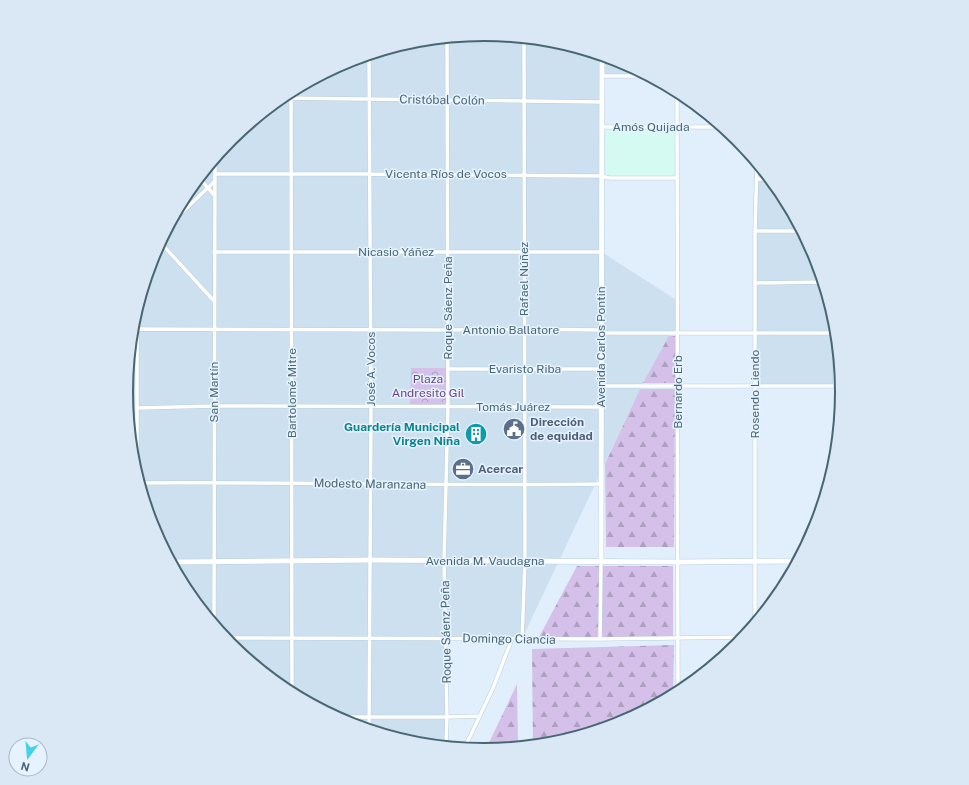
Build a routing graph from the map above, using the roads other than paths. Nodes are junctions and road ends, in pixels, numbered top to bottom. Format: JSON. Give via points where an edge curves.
{"nodes":[{"id":1,"x":448,"y":43,"type":"edge"},
{"id":2,"x":524,"y":43,"type":"edge"},
{"id":3,"x":369,"y":61,"type":"edge"},
{"id":4,"x":602,"y":62,"type":"edge"},
{"id":5,"x":602,"y":76,"type":"junction"},
{"id":6,"x":638,"y":76,"type":"edge"},
{"id":7,"x":291,"y":98,"type":"edge"},
{"id":8,"x":292,"y":98,"type":"edge"},
{"id":9,"x":677,"y":98,"type":"edge"},
{"id":10,"x":369,"y":99,"type":"junction"},
{"id":11,"x":448,"y":100,"type":"junction"},
{"id":12,"x":524,"y":101,"type":"junction"},
{"id":13,"x":603,"y":102,"type":"junction"},
{"id":14,"x":677,"y":126,"type":"junction"},
{"id":15,"x":602,"y":127,"type":"junction"},
{"id":16,"x":714,"y":127,"type":"edge"},
{"id":17,"x":215,"y":167,"type":"edge"},
{"id":18,"x":757,"y":171,"type":"edge"},
{"id":19,"x":215,"y":174,"type":"junction"},
{"id":20,"x":291,"y":174,"type":"junction"},
{"id":21,"x":370,"y":174,"type":"junction"},
{"id":22,"x":448,"y":174,"type":"junction"},
{"id":23,"x":524,"y":174,"type":"junction"},
{"id":24,"x":602,"y":176,"type":"junction"},
{"id":25,"x":677,"y":178,"type":"junction"},
{"id":26,"x":757,"y":179,"type":"junction"},
{"id":27,"x":763,"y":179,"type":"edge"},
{"id":28,"x":215,"y":182,"type":"junction"},
{"id":29,"x":203,"y":183,"type":"edge"},
{"id":30,"x":208,"y":188,"type":"junction"},
{"id":31,"x":215,"y":196,"type":"junction"},
{"id":32,"x":183,"y":211,"type":"edge"},
{"id":33,"x":755,"y":231,"type":"junction"},
{"id":34,"x":797,"y":231,"type":"edge"},
{"id":35,"x":165,"y":247,"type":"edge"},
{"id":36,"x":524,"y":251,"type":"junction"},
{"id":37,"x":214,"y":252,"type":"junction"},
{"id":38,"x":292,"y":252,"type":"junction"},
{"id":39,"x":370,"y":252,"type":"junction"},
{"id":40,"x":448,"y":252,"type":"junction"},
{"id":41,"x":601,"y":252,"type":"junction"},
{"id":42,"x":755,"y":282,"type":"junction"},
{"id":43,"x":818,"y":282,"type":"edge"},
{"id":44,"x":214,"y":302,"type":"junction"},
{"id":45,"x":139,"y":329,"type":"edge"},
{"id":46,"x":371,"y":329,"type":"junction"},
{"id":47,"x":525,"y":329,"type":"junction"},
{"id":48,"x":214,"y":330,"type":"junction"},
{"id":49,"x":292,"y":330,"type":"junction"},
{"id":50,"x":448,"y":330,"type":"junction"},
{"id":51,"x":601,"y":331,"type":"junction"},
{"id":52,"x":831,"y":333,"type":"edge"},
{"id":53,"x":678,"y":334,"type":"junction"},
{"id":54,"x":755,"y":334,"type":"junction"},
{"id":55,"x":136,"y":346,"type":"edge"},
{"id":56,"x":448,"y":369,"type":"junction"},
{"id":57,"x":525,"y":369,"type":"junction"},
{"id":58,"x":601,"y":369,"type":"junction"},
{"id":59,"x":835,"y":375,"type":"edge"},
{"id":60,"x":602,"y":386,"type":"junction"},
{"id":61,"x":678,"y":386,"type":"junction"},
{"id":62,"x":755,"y":386,"type":"junction"},
{"id":63,"x":835,"y":386,"type":"joint"},
{"id":64,"x":214,"y":406,"type":"junction"},
{"id":65,"x":525,"y":406,"type":"junction"},
{"id":66,"x":292,"y":407,"type":"junction"},
{"id":67,"x":371,"y":407,"type":"junction"},
{"id":68,"x":448,"y":407,"type":"junction"},
{"id":69,"x":602,"y":407,"type":"junction"},
{"id":70,"x":137,"y":408,"type":"junction"},
{"id":71,"x":137,"y":433,"type":"joint"},
{"id":72,"x":137,"y":442,"type":"edge"},
{"id":73,"x":292,"y":482,"type":"junction"},
{"id":74,"x":145,"y":483,"type":"edge"},
{"id":75,"x":214,"y":483,"type":"junction"},
{"id":76,"x":370,"y":484,"type":"junction"},
{"id":77,"x":446,"y":484,"type":"junction"},
{"id":78,"x":601,"y":484,"type":"junction"},
{"id":79,"x":525,"y":485,"type":"junction"},
{"id":80,"x":370,"y":560,"type":"junction"},
{"id":81,"x":214,"y":561,"type":"junction"},
{"id":82,"x":291,"y":561,"type":"junction"},
{"id":83,"x":444,"y":561,"type":"junction"},
{"id":84,"x":525,"y":561,"type":"junction"},
{"id":85,"x":754,"y":561,"type":"junction"},
{"id":86,"x":793,"y":561,"type":"edge"},
{"id":87,"x":177,"y":562,"type":"edge"},
{"id":88,"x":601,"y":562,"type":"junction"},
{"id":89,"x":678,"y":562,"type":"junction"},
{"id":90,"x":214,"y":616,"type":"edge"},
{"id":91,"x":755,"y":616,"type":"edge"},
{"id":92,"x":737,"y":637,"type":"edge"},
{"id":93,"x":233,"y":638,"type":"edge"},
{"id":94,"x":291,"y":638,"type":"junction"},
{"id":95,"x":369,"y":638,"type":"junction"},
{"id":96,"x":446,"y":638,"type":"junction"},
{"id":97,"x":512,"y":639,"type":"junction"},
{"id":98,"x":522,"y":639,"type":"junction"},
{"id":99,"x":678,"y":639,"type":"junction"},
{"id":100,"x":600,"y":640,"type":"junction"},
{"id":101,"x":678,"y":686,"type":"edge"},
{"id":102,"x":292,"y":687,"type":"edge"},
{"id":103,"x":480,"y":716,"type":"junction"},
{"id":104,"x":350,"y":717,"type":"edge"},
{"id":105,"x":369,"y":717,"type":"junction"},
{"id":106,"x":447,"y":717,"type":"junction"},
{"id":107,"x":369,"y":724,"type":"edge"},
{"id":108,"x":446,"y":742,"type":"edge"},
{"id":109,"x":467,"y":743,"type":"edge"}],
"edges":[{"from":1,"to":11,"type":"street","name":"Roque Sáenz Peña"},
{"from":2,"to":12,"type":"street","name":"Rafael Núñez"},
{"from":3,"to":10,"type":"street","name":"José A. Vocos"},
{"from":4,"to":5,"type":"main road","name":"Avenida Carlos Pontin"},
{"from":5,"to":6,"type":"street"},
{"from":5,"to":13,"type":"main road","name":"Avenida Carlos Pontin"},
{"from":7,"to":20,"type":"street","name":"Bartolomé Mitre"},
{"from":8,"to":10,"type":"street","name":"Cristóbal Colón"},
{"from":9,"to":14,"type":"street","name":"Bernardo Erb"},
{"from":10,"to":11,"type":"street","name":"Cristóbal Colón"},
{"from":10,"to":21,"type":"street","name":"José A. Vocos"},
{"from":11,"to":12,"type":"street","name":"Cristóbal Colón"},
{"from":11,"to":22,"type":"street","name":"Roque Sáenz Peña"},
{"from":12,"to":13,"type":"street","name":"Cristóbal Colón"},
{"from":12,"to":23,"type":"street","name":"Rafael Núñez"},
{"from":13,"to":15,"type":"main road","name":"Avenida Carlos Pontin"},
{"from":14,"to":15,"type":"street","name":"Amós Quijada"},
{"from":14,"to":16,"type":"street","name":"Amós Quijada"},
{"from":14,"to":25,"type":"street","name":"Bernardo Erb"},
{"from":15,"to":24,"type":"main road","name":"Avenida Carlos Pontin"},
{"from":17,"to":19,"type":"street","name":"San Martín"},
{"from":18,"to":26,"type":"street","name":"Rosendo Liendo"},
{"from":19,"to":20,"type":"street","name":"Vicenta Ríos de Vocos"},
{"from":19,"to":28,"type":"street","name":"San Martín"},
{"from":20,"to":21,"type":"street","name":"Vicenta Ríos de Vocos"},
{"from":20,"to":38,"type":"street","name":"Bartolomé Mitre"},
{"from":21,"to":22,"type":"street","name":"Vicenta Ríos de Vocos"},
{"from":21,"to":39,"type":"street","name":"José A. Vocos"},
{"from":22,"to":23,"type":"street","name":"Vicenta Ríos de Vocos"},
{"from":22,"to":40,"type":"street","name":"Roque Sáenz Peña"},
{"from":23,"to":24,"type":"street","name":"Vicenta Ríos de Vocos"},
{"from":23,"to":36,"type":"street","name":"Rafael Núñez"},
{"from":24,"to":25,"type":"street","name":"Vicenta Ríos de Vocos"},
{"from":24,"to":41,"type":"main road","name":"Avenida Carlos Pontin"},
{"from":25,"to":53,"type":"street","name":"Bernardo Erb"},
{"from":26,"to":27,"type":"street"},
{"from":26,"to":33,"type":"street","name":"Rosendo Liendo"},
{"from":28,"to":30,"type":"street"},
{"from":28,"to":31,"type":"street","name":"San Martín"},
{"from":29,"to":30,"type":"street"},
{"from":30,"to":31,"type":"street"},
{"from":30,"to":32,"type":"street"},
{"from":31,"to":37,"type":"street","name":"San Martín"},
{"from":33,"to":34,"type":"street"},
{"from":33,"to":42,"type":"street","name":"Rosendo Liendo"},
{"from":35,"to":44,"type":"street"},
{"from":36,"to":40,"type":"street","name":"Nicasio Yáñez"},
{"from":36,"to":41,"type":"street","name":"Nicasio Yáñez"},
{"from":36,"to":47,"type":"street","name":"Rafael Núñez"},
{"from":37,"to":38,"type":"street","name":"Nicasio Yáñez"},
{"from":37,"to":44,"type":"street","name":"San Martín"},
{"from":38,"to":39,"type":"street","name":"Nicasio Yáñez"},
{"from":38,"to":49,"type":"street","name":"Bartolomé Mitre"},
{"from":39,"to":40,"type":"street","name":"Nicasio Yáñez"},
{"from":39,"to":46,"type":"street","name":"José A. Vocos"},
{"from":40,"to":50,"type":"street","name":"Roque Sáenz Peña"},
{"from":41,"to":51,"type":"main road","name":"Avenida Carlos Pontin"},
{"from":42,"to":43,"type":"street"},
{"from":42,"to":54,"type":"street","name":"Rosendo Liendo"},
{"from":44,"to":48,"type":"street","name":"San Martín"},
{"from":45,"to":48,"type":"street","name":"Antonio Ballatore"},
{"from":46,"to":49,"type":"street","name":"Antonio Ballatore"},
{"from":46,"to":50,"type":"street","name":"Antonio Ballatore"},
{"from":46,"to":67,"type":"street","name":"José A. Vocos"},
{"from":47,"to":50,"type":"street","name":"Antonio Ballatore"},
{"from":47,"to":51,"type":"street","name":"Antonio Ballatore"},
{"from":47,"to":57,"type":"street","name":"Rafael Núñez"},
{"from":48,"to":49,"type":"street","name":"Antonio Ballatore"},
{"from":48,"to":64,"type":"street","name":"San Martín"},
{"from":49,"to":66,"type":"street","name":"Bartolomé Mitre"},
{"from":50,"to":56,"type":"street","name":"Roque Sáenz Peña"},
{"from":51,"to":53,"type":"street","name":"Antonio Ballatore"},
{"from":51,"to":58,"type":"main road","name":"Avenida Carlos Pontin"},
{"from":52,"to":54,"type":"street","name":"Antonio Ballatore"},
{"from":53,"to":54,"type":"street","name":"Antonio Ballatore"},
{"from":53,"to":61,"type":"street","name":"Bernardo Erb"},
{"from":54,"to":62,"type":"street","name":"Rosendo Liendo"},
{"from":55,"to":70,"type":"street"},
{"from":56,"to":57,"type":"street","name":"Evaristo Riba"},
{"from":56,"to":68,"type":"street","name":"Roque Sáenz Peña"},
{"from":57,"to":58,"type":"street","name":"Evaristo Riba"},
{"from":57,"to":65,"type":"street","name":"Rafael Núñez"},
{"from":58,"to":60,"type":"main road","name":"Avenida Carlos Pontin"},
{"from":59,"to":63,"type":"street"},
{"from":60,"to":61,"type":"street"},
{"from":60,"to":69,"type":"main road","name":"Avenida Carlos Pontin"},
{"from":61,"to":62,"type":"street"},
{"from":61,"to":89,"type":"street","name":"Bernardo Erb"},
{"from":62,"to":63,"type":"street"},
{"from":62,"to":85,"type":"street","name":"Rosendo Liendo"},
{"from":64,"to":66,"type":"street","name":"Tomás Juárez"},
{"from":64,"to":70,"type":"street","name":"Tomás Juárez"},
{"from":64,"to":75,"type":"street","name":"San Martín"},
{"from":65,"to":68,"type":"street","name":"Tomás Juárez"},
{"from":65,"to":69,"type":"street","name":"Tomás Juárez"},
{"from":65,"to":79,"type":"street","name":"Rafael Núñez"},
{"from":66,"to":67,"type":"street","name":"Tomás Juárez"},
{"from":66,"to":73,"type":"street","name":"Bartolomé Mitre"},
{"from":67,"to":68,"type":"street","name":"Tomás Juárez"},
{"from":67,"to":76,"type":"street","name":"José A. Vocos"},
{"from":68,"to":77,"type":"street","name":"Roque Sáenz Peña"},
{"from":69,"to":78,"type":"main road","name":"Avenida Carlos Pontin"},
{"from":70,"to":71,"type":"street"},
{"from":71,"to":72,"type":"street"},
{"from":73,"to":75,"type":"street","name":"Modesto Maranzana"},
{"from":73,"to":76,"type":"street","name":"Modesto Maranzana"},
{"from":73,"to":82,"type":"street","name":"Bartolomé Mitre"},
{"from":74,"to":75,"type":"street","name":"Modesto Maranzana"},
{"from":75,"to":81,"type":"street","name":"San Martín"},
{"from":76,"to":77,"type":"street","name":"Modesto Maranzana"},
{"from":76,"to":80,"type":"street","name":"José A. Vocos"},
{"from":77,"to":79,"type":"street","name":"Modesto Maranzana"},
{"from":77,"to":83,"type":"street","name":"Roque Sáenz Peña"},
{"from":78,"to":79,"type":"street","name":"Modesto Maranzana"},
{"from":78,"to":88,"type":"main road","name":"Avenida Carlos Pontin"},
{"from":79,"to":84,"type":"street","name":"Rafael Núñez"},
{"from":80,"to":82,"type":"main road","name":"Avenida M. Vaudagna"},
{"from":80,"to":83,"type":"main road","name":"Avenida M. Vaudagna"},
{"from":80,"to":95,"type":"street","name":"José A. Vocos"},
{"from":81,"to":82,"type":"main road","name":"Avenida M. Vaudagna"},
{"from":81,"to":87,"type":"main road","name":"Avenida M. Vaudagna"},
{"from":81,"to":90,"type":"street","name":"San Martín"},
{"from":82,"to":94,"type":"street","name":"Bartolomé Mitre"},
{"from":83,"to":84,"type":"main road","name":"Avenida M. Vaudagna"},
{"from":83,"to":96,"type":"street","name":"Roque Sáenz Peña"},
{"from":84,"to":88,"type":"main road","name":"Avenida M. Vaudagna"},
{"from":84,"to":98,"type":"street","name":"Rafael Núñez"},
{"from":85,"to":86,"type":"main road","name":"Avenida M. Vaudagna"},
{"from":85,"to":89,"type":"main road","name":"Avenida M. Vaudagna"},
{"from":85,"to":91,"type":"street","name":"Rosendo Liendo"},
{"from":88,"to":89,"type":"main road","name":"Avenida M. Vaudagna"},
{"from":88,"to":100,"type":"street","name":"Avenida Carlos Pontin"},
{"from":89,"to":99,"type":"street","name":"Bernardo Erb"},
{"from":92,"to":99,"type":"street","name":"Domingo Ciancia"},
{"from":93,"to":94,"type":"street","name":"Domingo Ciancia"},
{"from":94,"to":95,"type":"street","name":"Domingo Ciancia"},
{"from":94,"to":102,"type":"street","name":"Bartolomé Mitre"},
{"from":95,"to":96,"type":"street","name":"Domingo Ciancia"},
{"from":95,"to":105,"type":"street","name":"José A. Vocos"},
{"from":96,"to":97,"type":"street","name":"Domingo Ciancia"},
{"from":96,"to":106,"type":"street","name":"Roque Sáenz Peña"},
{"from":97,"to":98,"type":"street","name":"Domingo Ciancia"},
{"from":97,"to":103,"type":"street","via":[[494,688]]},
{"from":98,"to":100,"type":"street","name":"Domingo Ciancia"},
{"from":99,"to":100,"type":"street","name":"Domingo Ciancia"},
{"from":99,"to":101,"type":"street","name":"Bernardo Erb"},
{"from":103,"to":106,"type":"street"},
{"from":103,"to":109,"type":"street"},
{"from":104,"to":105,"type":"street"},
{"from":105,"to":106,"type":"street"},
{"from":105,"to":107,"type":"street","name":"José A. Vocos"},
{"from":106,"to":108,"type":"street","name":"Roque Sáenz Peña"}]}
